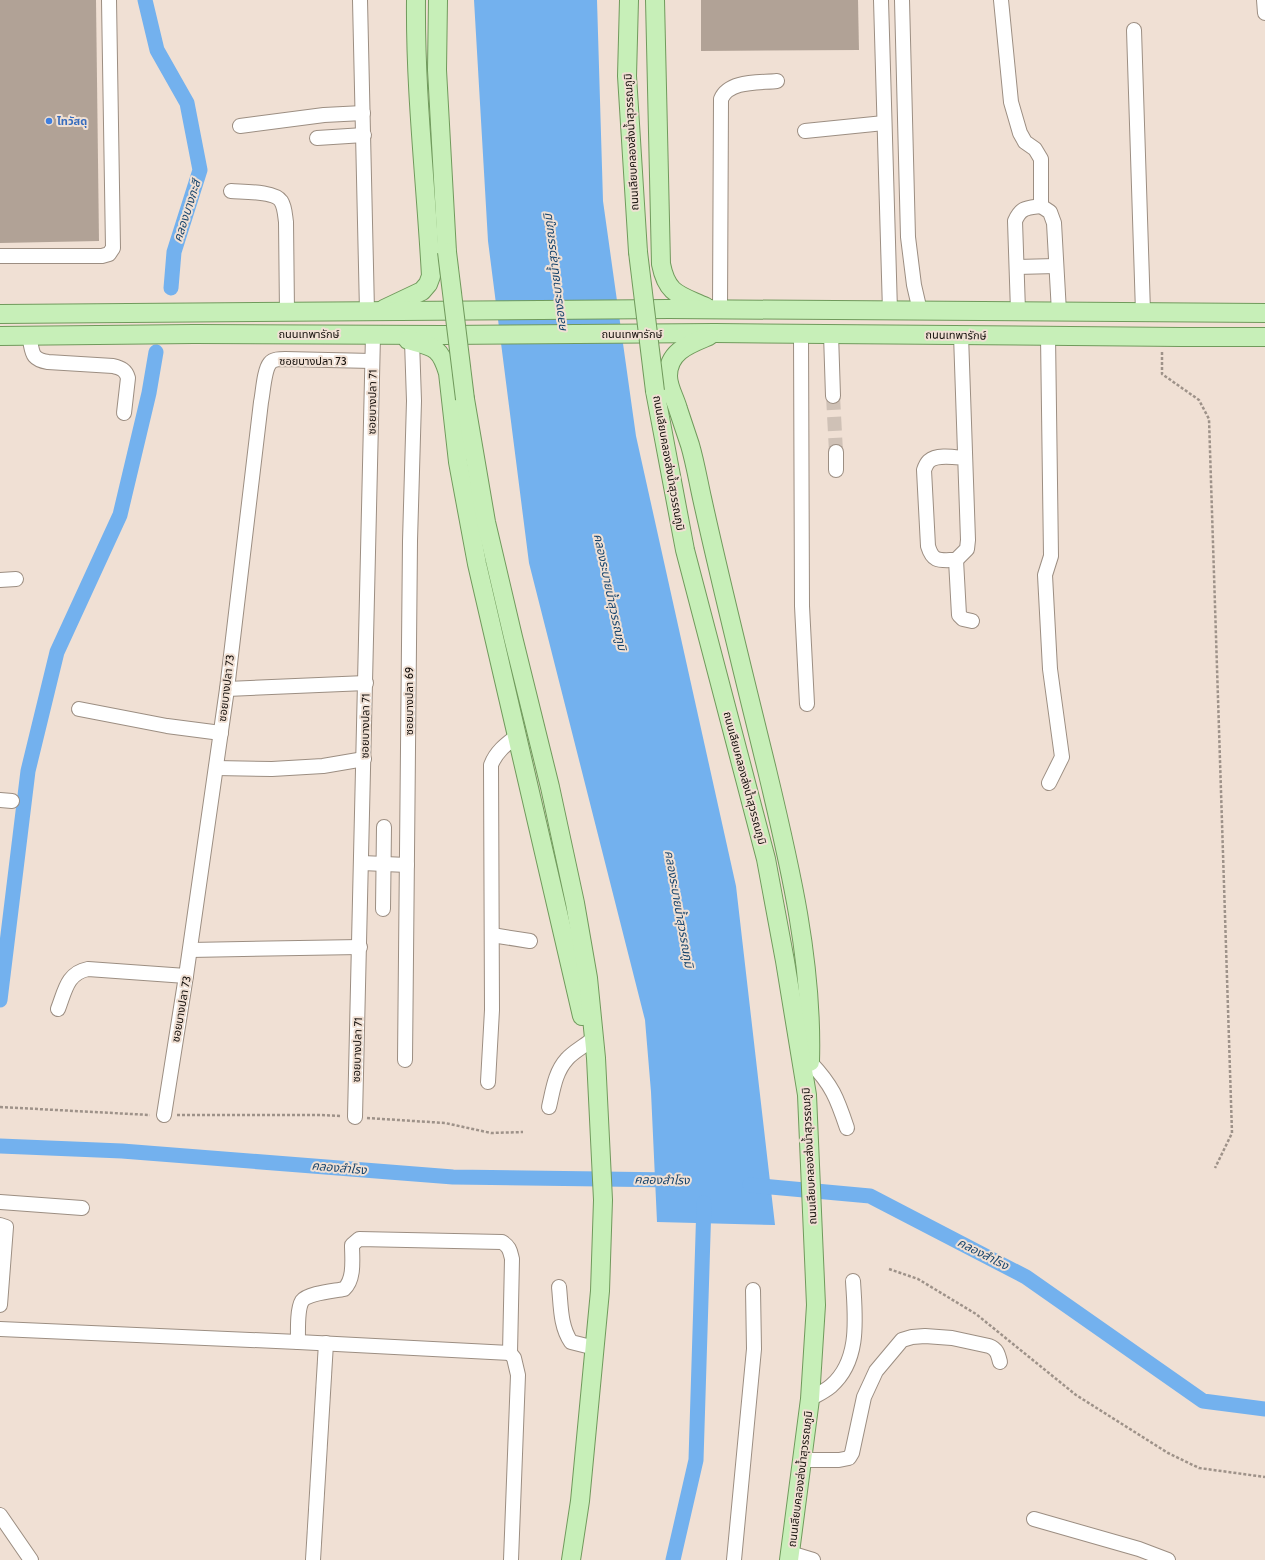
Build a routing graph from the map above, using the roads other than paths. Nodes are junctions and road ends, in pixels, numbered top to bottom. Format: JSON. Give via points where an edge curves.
{"nodes":[{"id":1,"x":109,"y":0,"type":"edge"},
{"id":2,"x":360,"y":0,"type":"edge"},
{"id":3,"x":416,"y":0,"type":"edge"},
{"id":4,"x":438,"y":0,"type":"edge"},
{"id":5,"x":630,"y":0,"type":"edge"},
{"id":6,"x":655,"y":0,"type":"edge"},
{"id":7,"x":881,"y":0,"type":"edge"},
{"id":8,"x":902,"y":0,"type":"edge"},
{"id":9,"x":1001,"y":0,"type":"edge"},
{"id":10,"x":1264,"y":0,"type":"edge"},
{"id":11,"x":1265,"y":13,"type":"edge"},
{"id":12,"x":1134,"y":30,"type":"dead end"},
{"id":13,"x":777,"y":81,"type":"dead end"},
{"id":14,"x":363,"y":114,"type":"junction"},
{"id":15,"x":884,"y":123,"type":"junction"},
{"id":16,"x":240,"y":126,"type":"dead end"},
{"id":17,"x":805,"y":131,"type":"dead end"},
{"id":18,"x":364,"y":135,"type":"junction"},
{"id":19,"x":317,"y":138,"type":"dead end"},
{"id":20,"x":231,"y":191,"type":"dead end"},
{"id":21,"x":1041,"y":206,"type":"junction"},
{"id":22,"x":0,"y":256,"type":"edge"},
{"id":23,"x":1056,"y":266,"type":"junction"},
{"id":24,"x":1017,"y":267,"type":"junction"},
{"id":25,"x":717,"y":310,"type":"junction"},
{"id":26,"x":890,"y":311,"type":"junction"},
{"id":27,"x":920,"y":311,"type":"junction"},
{"id":28,"x":1018,"y":311,"type":"junction"},
{"id":29,"x":287,"y":312,"type":"junction"},
{"id":30,"x":372,"y":312,"type":"junction"},
{"id":31,"x":1059,"y":312,"type":"junction"},
{"id":32,"x":1143,"y":312,"type":"junction"},
{"id":33,"x":1265,"y":313,"type":"edge"},
{"id":34,"x":0,"y":314,"type":"edge"},
{"id":35,"x":715,"y":333,"type":"junction"},
{"id":36,"x":380,"y":334,"type":"junction"},
{"id":37,"x":801,"y":334,"type":"junction"},
{"id":38,"x":831,"y":334,"type":"junction"},
{"id":39,"x":961,"y":335,"type":"junction"},
{"id":40,"x":0,"y":336,"type":"edge"},
{"id":41,"x":29,"y":336,"type":"junction"},
{"id":42,"x":1048,"y":336,"type":"junction"},
{"id":43,"x":1265,"y":337,"type":"edge"},
{"id":44,"x":412,"y":341,"type":"junction"},
{"id":45,"x":372,"y":361,"type":"junction"},
{"id":46,"x":833,"y":396,"type":"tunnel mouth"},
{"id":47,"x":124,"y":413,"type":"dead end"},
{"id":48,"x":836,"y":452,"type":"tunnel mouth"},
{"id":49,"x":964,"y":458,"type":"junction"},
{"id":50,"x":836,"y":470,"type":"dead end"},
{"id":51,"x":956,"y":560,"type":"junction"},
{"id":52,"x":16,"y":579,"type":"dead end"},
{"id":53,"x":0,"y":580,"type":"edge"},
{"id":54,"x":972,"y":621,"type":"dead end"},
{"id":55,"x":366,"y":683,"type":"junction"},
{"id":56,"x":227,"y":689,"type":"junction"},
{"id":57,"x":807,"y":704,"type":"dead end"},
{"id":58,"x":79,"y":709,"type":"dead end"},
{"id":59,"x":221,"y":733,"type":"junction"},
{"id":60,"x":517,"y":736,"type":"junction"},
{"id":61,"x":364,"y":759,"type":"junction"},
{"id":62,"x":216,"y":768,"type":"junction"},
{"id":63,"x":1049,"y":783,"type":"dead end"},
{"id":64,"x":384,"y":827,"type":"dead end"},
{"id":65,"x":362,"y":863,"type":"junction"},
{"id":66,"x":384,"y":864,"type":"junction"},
{"id":67,"x":407,"y":865,"type":"junction"},
{"id":68,"x":383,"y":909,"type":"dead end"},
{"id":69,"x":492,"y":935,"type":"junction"},
{"id":70,"x":530,"y":941,"type":"dead end"},
{"id":71,"x":360,"y":947,"type":"junction"},
{"id":72,"x":190,"y":950,"type":"junction"},
{"id":73,"x":186,"y":976,"type":"junction"},
{"id":74,"x":58,"y":1009,"type":"dead end"},
{"id":75,"x":590,"y":1041,"type":"junction"},
{"id":76,"x":405,"y":1060,"type":"dead end"},
{"id":77,"x":810,"y":1062,"type":"junction"},
{"id":78,"x":596,"y":1066,"type":"junction"},
{"id":79,"x":488,"y":1082,"type":"dead end"},
{"id":80,"x":807,"y":1090,"type":"junction"},
{"id":81,"x":549,"y":1107,"type":"dead end"},
{"id":82,"x":164,"y":1115,"type":"road end"},
{"id":83,"x":355,"y":1117,"type":"road end"},
{"id":84,"x":847,"y":1128,"type":"dead end"},
{"id":85,"x":0,"y":1202,"type":"edge"},
{"id":86,"x":82,"y":1208,"type":"dead end"},
{"id":87,"x":0,"y":1225,"type":"edge"},
{"id":88,"x":852,"y":1281,"type":"dead end"},
{"id":89,"x":559,"y":1286,"type":"dead end"},
{"id":90,"x":753,"y":1290,"type":"dead end"},
{"id":91,"x":0,"y":1305,"type":"edge"},
{"id":92,"x":0,"y":1329,"type":"edge"},
{"id":93,"x":298,"y":1342,"type":"junction"},
{"id":94,"x":326,"y":1343,"type":"junction"},
{"id":95,"x":595,"y":1348,"type":"junction"},
{"id":96,"x":510,"y":1353,"type":"junction"},
{"id":97,"x":1000,"y":1362,"type":"dead end"},
{"id":98,"x":810,"y":1399,"type":"junction"},
{"id":99,"x":803,"y":1460,"type":"junction"},
{"id":100,"x":0,"y":1515,"type":"edge"},
{"id":101,"x":1034,"y":1520,"type":"dead end"},
{"id":102,"x":790,"y":1556,"type":"edge"},
{"id":103,"x":31,"y":1560,"type":"edge"},
{"id":104,"x":313,"y":1560,"type":"edge"},
{"id":105,"x":511,"y":1560,"type":"edge"},
{"id":106,"x":571,"y":1560,"type":"edge"},
{"id":107,"x":734,"y":1560,"type":"edge"},
{"id":108,"x":813,"y":1560,"type":"edge"},
{"id":109,"x":1168,"y":1560,"type":"edge"}],
"edges":[{"from":1,"to":22,"type":"street","via":[[113,248],[109,254],[102,256]]},
{"from":2,"to":14,"type":"street"},
{"from":3,"to":30,"type":"main road","via":[[420,120],[431,276],[422,291]]},
{"from":4,"to":78,"type":"main road","bridge":true,"via":[[437,70],[447,252],[465,399],[486,522],[550,787],[575,903],[588,978]]},
{"from":5,"to":80,"type":"main road","name":"ถนนเลียบคลองส่งน้ำสุวรรณภูมิ","bridge":true,"via":[[627,76],[638,252],[655,391],[685,550],[766,859]]},
{"from":6,"to":25,"type":"main road","via":[[662,271],[668,287]]},
{"from":7,"to":15,"type":"street"},
{"from":8,"to":27,"type":"street","via":[[908,237]]},
{"from":9,"to":21,"type":"street","via":[[1011,102],[1020,133],[1041,159]]},
{"from":10,"to":11,"type":"street"},
{"from":12,"to":32,"type":"street"},
{"from":13,"to":25,"type":"street","via":[[729,88],[721,99]]},
{"from":14,"to":16,"type":"street","via":[[324,115]]},
{"from":14,"to":18,"type":"street"},
{"from":15,"to":17,"type":"street"},
{"from":15,"to":26,"type":"street"},
{"from":18,"to":19,"type":"street"},
{"from":18,"to":30,"type":"street"},
{"from":20,"to":29,"type":"street","via":[[273,194],[282,202],[286,222]]},
{"from":21,"to":23,"type":"street","via":[[1050,212],[1054,223]]},
{"from":21,"to":24,"type":"street","via":[[1019,212],[1015,221]]},
{"from":23,"to":24,"type":"street"},
{"from":23,"to":31,"type":"street"},
{"from":24,"to":28,"type":"street"},
{"from":25,"to":26,"type":"main road","name":"ถนนเทพารักษ์"},
{"from":25,"to":30,"type":"main road","name":"ถนนเทพารักษ์","bridge":true},
{"from":26,"to":27,"type":"main road","name":"ถนนเทพารักษ์"},
{"from":27,"to":28,"type":"main road","name":"ถนนเทพารักษ์"},
{"from":28,"to":31,"type":"main road","name":"ถนนเทพารักษ์"},
{"from":29,"to":30,"type":"main road","name":"ถนนเทพารักษ์"},
{"from":29,"to":34,"type":"main road","name":"ถนนเทพารักษ์"},
{"from":31,"to":32,"type":"main road","name":"ถนนเทพารักษ์"},
{"from":32,"to":33,"type":"main road","name":"ถนนเทพารักษ์"},
{"from":35,"to":36,"type":"main road","name":"ถนนเทพารักษ์","bridge":true},
{"from":35,"to":37,"type":"main road","name":"ถนนเทพารักษ์"},
{"from":35,"to":77,"type":"main road","via":[[684,347],[676,354],[670,362],[668,376],[691,448],[719,577],[788,859],[800,922],[808,992]]},
{"from":36,"to":41,"type":"main road","name":"ถนนเทพารักษ์"},
{"from":36,"to":44,"type":"main road"},
{"from":36,"to":45,"type":"street","name":"ซอยบางปลา 71"},
{"from":37,"to":38,"type":"main road","name":"ถนนเทพารักษ์"},
{"from":37,"to":57,"type":"street","via":[[802,606]]},
{"from":38,"to":39,"type":"main road","name":"ถนนเทพารักษ์"},
{"from":38,"to":46,"type":"street"},
{"from":39,"to":42,"type":"main road","name":"ถนนเทพารักษ์"},
{"from":39,"to":49,"type":"street"},
{"from":40,"to":41,"type":"main road","name":"ถนนเทพารักษ์"},
{"from":41,"to":47,"type":"street","via":[[38,360],[122,368],[128,378]]},
{"from":42,"to":43,"type":"main road","name":"ถนนเทพารักษ์"},
{"from":42,"to":63,"type":"street","via":[[1051,556],[1045,575],[1050,669],[1062,756]]},
{"from":44,"to":60,"type":"main road","via":[[440,352],[448,373],[458,462],[477,564]]},
{"from":44,"to":67,"type":"street","name":"ซอยบางปลา 69","via":[[414,401]]},
{"from":45,"to":55,"type":"street","name":"ซอยบางปลา 71"},
{"from":45,"to":56,"type":"street","name":"ซอยบางปลา 73","via":[[285,359],[270,363],[261,402]]},
{"from":48,"to":50,"type":"street"},
{"from":49,"to":51,"type":"street","via":[[968,540],[967,549]]},
{"from":49,"to":51,"type":"street","via":[[934,458],[928,462],[924,470],[928,546],[931,554],[939,560]]},
{"from":51,"to":54,"type":"street","via":[[959,615]]},
{"from":52,"to":53,"type":"street"},
{"from":55,"to":56,"type":"street"},
{"from":55,"to":61,"type":"street","name":"ซอยบางปลา 71"},
{"from":56,"to":59,"type":"street","name":"ซอยบางปลา 73"},
{"from":58,"to":59,"type":"street","via":[[167,726]]},
{"from":59,"to":62,"type":"street","name":"ซอยบางปลา 73"},
{"from":60,"to":69,"type":"street","via":[[495,755],[491,765]]},
{"from":60,"to":75,"type":"main road"},
{"from":61,"to":62,"type":"street","via":[[323,766],[272,769]]},
{"from":61,"to":65,"type":"street","name":"ซอยบางปลา 71"},
{"from":62,"to":72,"type":"street","name":"ซอยบางปลา 73"},
{"from":64,"to":66,"type":"street"},
{"from":65,"to":66,"type":"street"},
{"from":65,"to":71,"type":"street","name":"ซอยบางปลา 71"},
{"from":66,"to":67,"type":"street"},
{"from":66,"to":68,"type":"street"},
{"from":67,"to":76,"type":"street","name":"ซอยบางปลา 69"},
{"from":69,"to":70,"type":"street"},
{"from":69,"to":79,"type":"street","via":[[492,1010]]},
{"from":71,"to":72,"type":"street"},
{"from":71,"to":83,"type":"street","name":"ซอยบางปลา 71"},
{"from":72,"to":73,"type":"street","name":"ซอยบางปลา 73"},
{"from":73,"to":74,"type":"street","via":[[88,969],[79,971],[70,979]]},
{"from":73,"to":82,"type":"street","name":"ซอยบางปลา 73"},
{"from":75,"to":78,"type":"main road"},
{"from":75,"to":81,"type":"street","via":[[568,1058],[560,1068]]},
{"from":77,"to":80,"type":"main road"},
{"from":77,"to":84,"type":"street","via":[[824,1076],[831,1088]]},
{"from":78,"to":95,"type":"main road","via":[[603,1200]]},
{"from":80,"to":98,"type":"main road","name":"ถนนเลียบคลองส่งน้ำสุวรรณภูมิ","via":[[816,1306]]},
{"from":85,"to":86,"type":"street"},
{"from":87,"to":91,"type":"street","via":[[6,1226]]},
{"from":88,"to":98,"type":"street","via":[[854,1343],[848,1364],[831,1386]]},
{"from":89,"to":95,"type":"street","via":[[562,1322],[566,1335],[571,1342]]},
{"from":90,"to":107,"type":"street","via":[[754,1349]]},
{"from":92,"to":93,"type":"street"},
{"from":93,"to":94,"type":"street"},
{"from":93,"to":96,"type":"street","via":[[302,1301],[348,1286],[351,1278],[352,1244],[355,1241],[366,1239],[502,1242],[510,1249],[512,1259]]},
{"from":94,"to":96,"type":"street"},
{"from":94,"to":104,"type":"street"},
{"from":95,"to":106,"type":"main road","via":[[580,1501]]},
{"from":96,"to":105,"type":"street","via":[[514,1358],[518,1375]]},
{"from":97,"to":99,"type":"street","via":[[994,1348],[982,1344],[925,1336],[902,1340],[876,1371],[864,1397],[852,1453],[848,1458]]},
{"from":98,"to":99,"type":"main road","name":"ถนนเลียบคลองส่งน้ำสุวรรณภูมิ"},
{"from":99,"to":102,"type":"main road","name":"ถนนเลียบคลองส่งน้ำสุวรรณภูมิ"},
{"from":100,"to":103,"type":"street"},
{"from":101,"to":109,"type":"street","via":[[1139,1549]]},
{"from":102,"to":108,"type":"street"}]}
